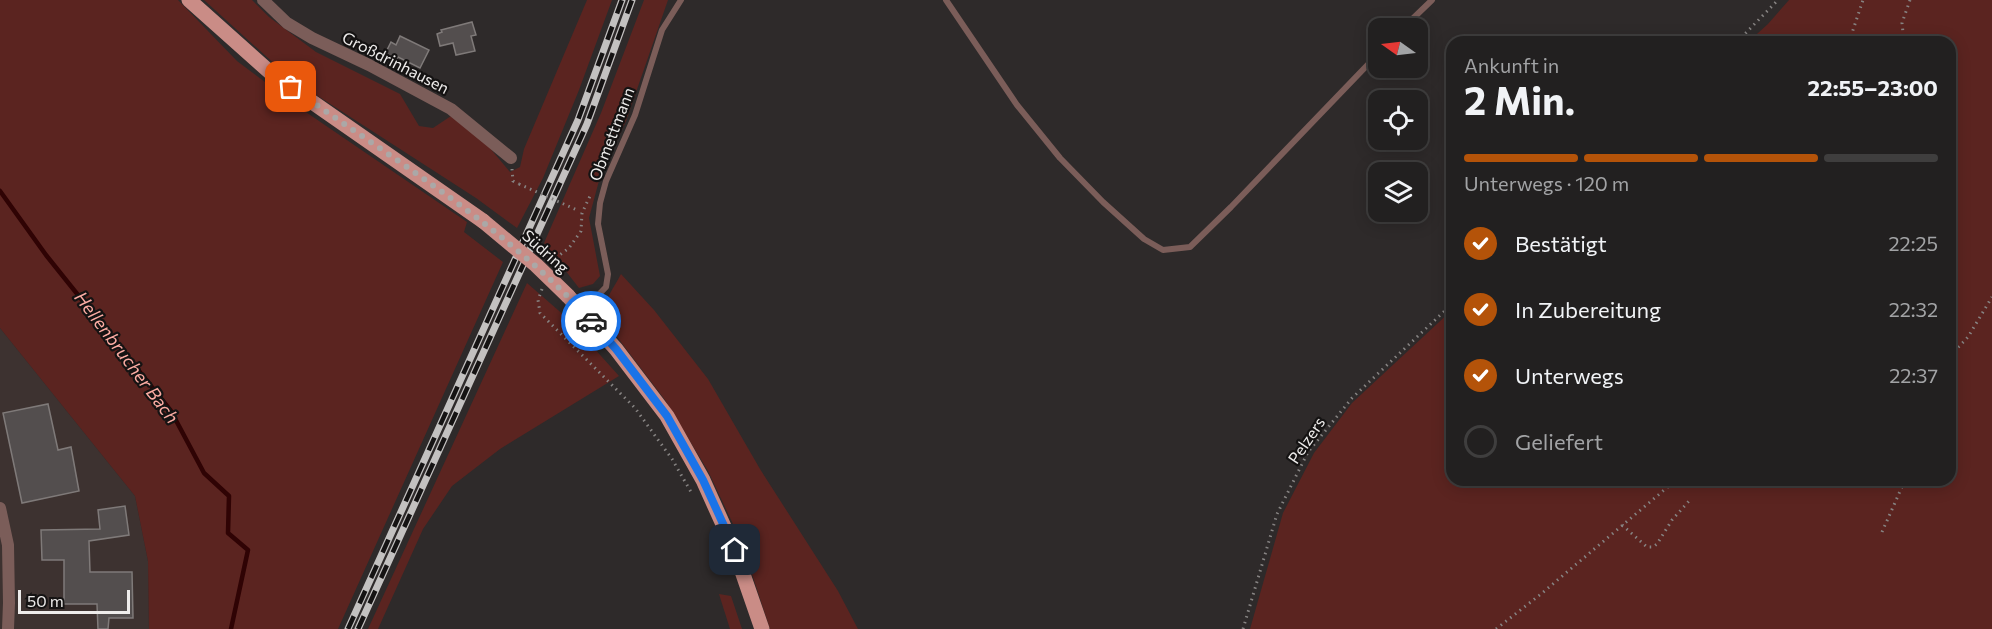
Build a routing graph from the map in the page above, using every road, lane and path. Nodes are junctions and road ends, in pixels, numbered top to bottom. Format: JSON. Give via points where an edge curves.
{"nodes":[{"id":1,"x":189,"y":0,"type":"edge"},
{"id":2,"x":263,"y":0,"type":"edge"},
{"id":3,"x":681,"y":0,"type":"edge"},
{"id":4,"x":946,"y":0,"type":"edge"},
{"id":5,"x":1432,"y":0,"type":"edge"},
{"id":6,"x":1778,"y":0,"type":"edge"},
{"id":7,"x":1863,"y":0,"type":"edge"},
{"id":8,"x":1910,"y":0,"type":"edge"},
{"id":9,"x":1413,"y":18,"type":"edge"},
{"id":10,"x":1743,"y":36,"type":"edge"},
{"id":11,"x":1851,"y":36,"type":"edge"},
{"id":12,"x":1903,"y":36,"type":"edge"},
{"id":13,"x":1368,"y":64,"type":"edge"},
{"id":14,"x":510,"y":158,"type":"dead end"},
{"id":15,"x":519,"y":184,"type":"dead end"},
{"id":16,"x":552,"y":267,"type":"dead end"},
{"id":17,"x":542,"y":289,"type":"dead end"},
{"id":18,"x":1992,"y":297,"type":"edge"},
{"id":19,"x":1446,"y":310,"type":"edge"},
{"id":20,"x":582,"y":311,"type":"junction"},
{"id":21,"x":1956,"y":350,"type":"edge"},
{"id":22,"x":1669,"y":486,"type":"edge"},
{"id":23,"x":1902,"y":486,"type":"edge"},
{"id":24,"x":692,"y":494,"type":"dead end"},
{"id":25,"x":1689,"y":501,"type":"dead end"},
{"id":26,"x":0,"y":508,"type":"edge"},
{"id":27,"x":1622,"y":525,"type":"junction"},
{"id":28,"x":1882,"y":532,"type":"dead end"},
{"id":29,"x":8,"y":629,"type":"edge"},
{"id":30,"x":762,"y":629,"type":"edge"},
{"id":31,"x":1243,"y":629,"type":"edge"},
{"id":32,"x":1496,"y":629,"type":"edge"}],
"edges":[{"from":1,"to":20,"type":"main road","name":"Südring","bridge":true,"via":[[272,74],[483,221],[536,264]]},
{"from":2,"to":14,"type":"street","name":"Großdrinhausen","via":[[312,38],[451,109]]},
{"from":3,"to":20,"type":"lane","name":"Obmettmann","via":[[662,30],[635,115],[606,181],[598,224],[609,274],[606,287]]},
{"from":4,"to":13,"type":"lane","via":[[1017,105],[1060,159],[1144,239],[1163,250],[1190,247]]},
{"from":5,"to":9,"type":"lane"},
{"from":6,"to":10,"type":"path"},
{"from":7,"to":11,"type":"path"},
{"from":8,"to":12,"type":"path","via":[[1902,23]]},
{"from":15,"to":16,"type":"path","bridge":true,"via":[[582,213],[581,231]]},
{"from":17,"to":24,"type":"path","via":[[538,300],[540,313],[635,408]]},
{"from":18,"to":21,"type":"path"},
{"from":19,"to":31,"type":"path","name":"Pelzers","via":[[1352,398],[1308,452],[1277,514]]},
{"from":20,"to":30,"type":"main road","name":"Südring","via":[[667,416],[703,480],[735,550]]},
{"from":22,"to":27,"type":"path"},
{"from":23,"to":28,"type":"path"},
{"from":25,"to":27,"type":"path","via":[[1653,548]]},
{"from":26,"to":29,"type":"street","via":[[8,545]]},
{"from":27,"to":32,"type":"path"}]}
